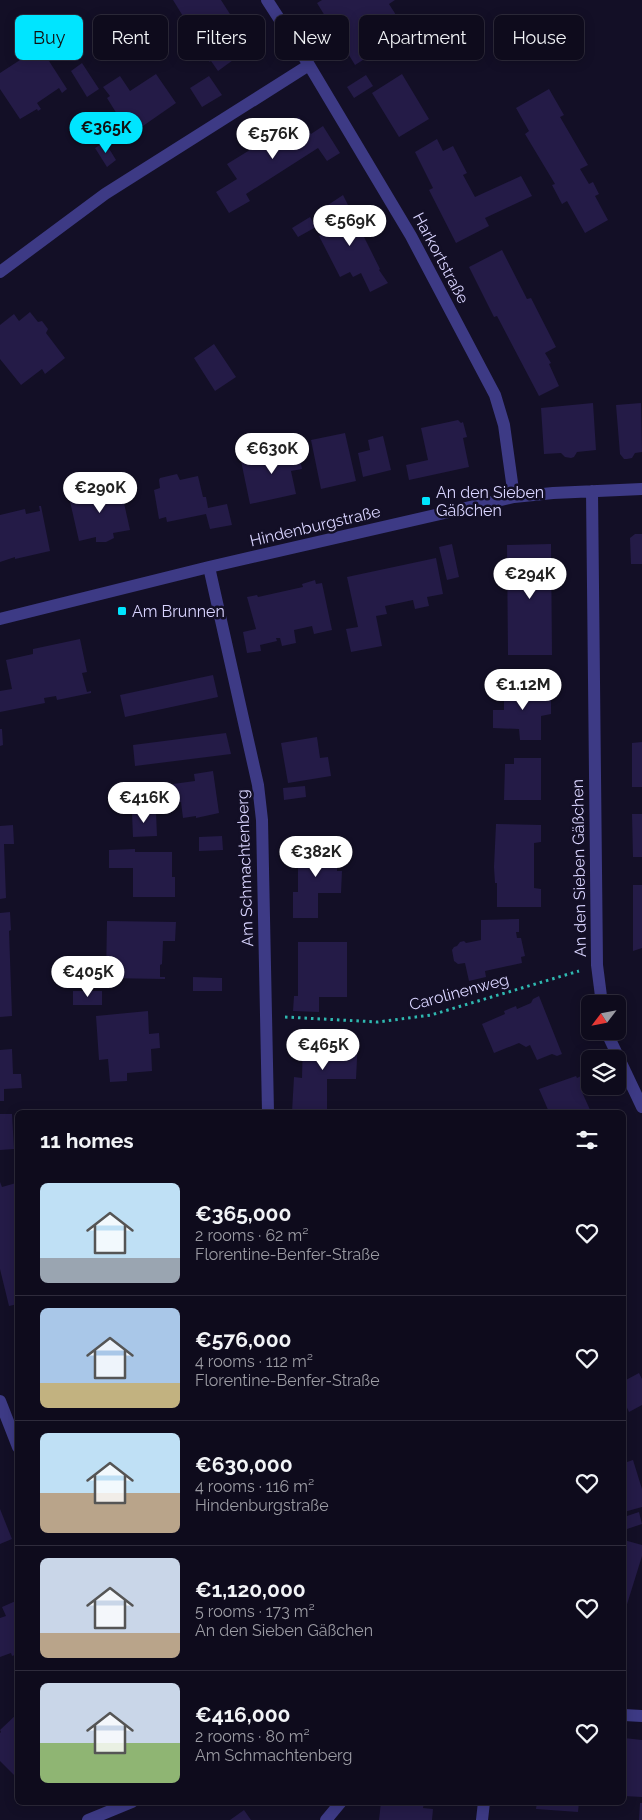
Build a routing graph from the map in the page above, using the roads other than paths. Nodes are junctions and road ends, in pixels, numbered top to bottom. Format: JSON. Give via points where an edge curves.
{"nodes":[{"id":1,"x":267,"y":0,"type":"edge"},
{"id":2,"x":309,"y":65,"type":"junction"},
{"id":3,"x":0,"y":272,"type":"edge"},
{"id":4,"x":642,"y":489,"type":"edge"},
{"id":5,"x":592,"y":491,"type":"junction"},
{"id":6,"x":514,"y":497,"type":"junction"},
{"id":7,"x":209,"y":567,"type":"junction"},
{"id":8,"x":0,"y":619,"type":"edge"},
{"id":9,"x":601,"y":995,"type":"edge"},
{"id":10,"x":610,"y":1040,"type":"edge"},
{"id":11,"x":642,"y":1108,"type":"edge"},
{"id":12,"x":268,"y":1110,"type":"edge"},
{"id":13,"x":0,"y":1400,"type":"edge"},
{"id":14,"x":15,"y":1439,"type":"edge"},
{"id":15,"x":626,"y":1715,"type":"edge"},
{"id":16,"x":642,"y":1716,"type":"edge"},
{"id":17,"x":125,"y":1805,"type":"edge"},
{"id":18,"x":338,"y":1805,"type":"edge"},
{"id":19,"x":484,"y":1805,"type":"edge"},
{"id":20,"x":88,"y":1820,"type":"edge"},
{"id":21,"x":326,"y":1820,"type":"edge"},
{"id":22,"x":482,"y":1820,"type":"edge"}],
"edges":[{"from":1,"to":2,"type":"street","name":"Harkortstraße"},
{"from":2,"to":3,"type":"street","via":[[105,194]]},
{"from":2,"to":6,"type":"street","name":"Harkortstraße","via":[[411,236],[495,394],[504,425]]},
{"from":4,"to":5,"type":"street","name":"Hindenburgstraße"},
{"from":5,"to":6,"type":"street","name":"Hindenburgstraße"},
{"from":5,"to":9,"type":"street","name":"An den Sieben Gäßchen","via":[[596,965]]},
{"from":6,"to":7,"type":"street","name":"Hindenburgstraße"},
{"from":7,"to":8,"type":"street","name":"Hindenburgstraße"},
{"from":7,"to":12,"type":"street","name":"Am Schmachtenberg","via":[[262,820]]},
{"from":10,"to":11,"type":"street"},
{"from":13,"to":14,"type":"street"},
{"from":15,"to":16,"type":"street"},
{"from":17,"to":20,"type":"street"},
{"from":18,"to":21,"type":"street"},
{"from":19,"to":22,"type":"street"}]}
